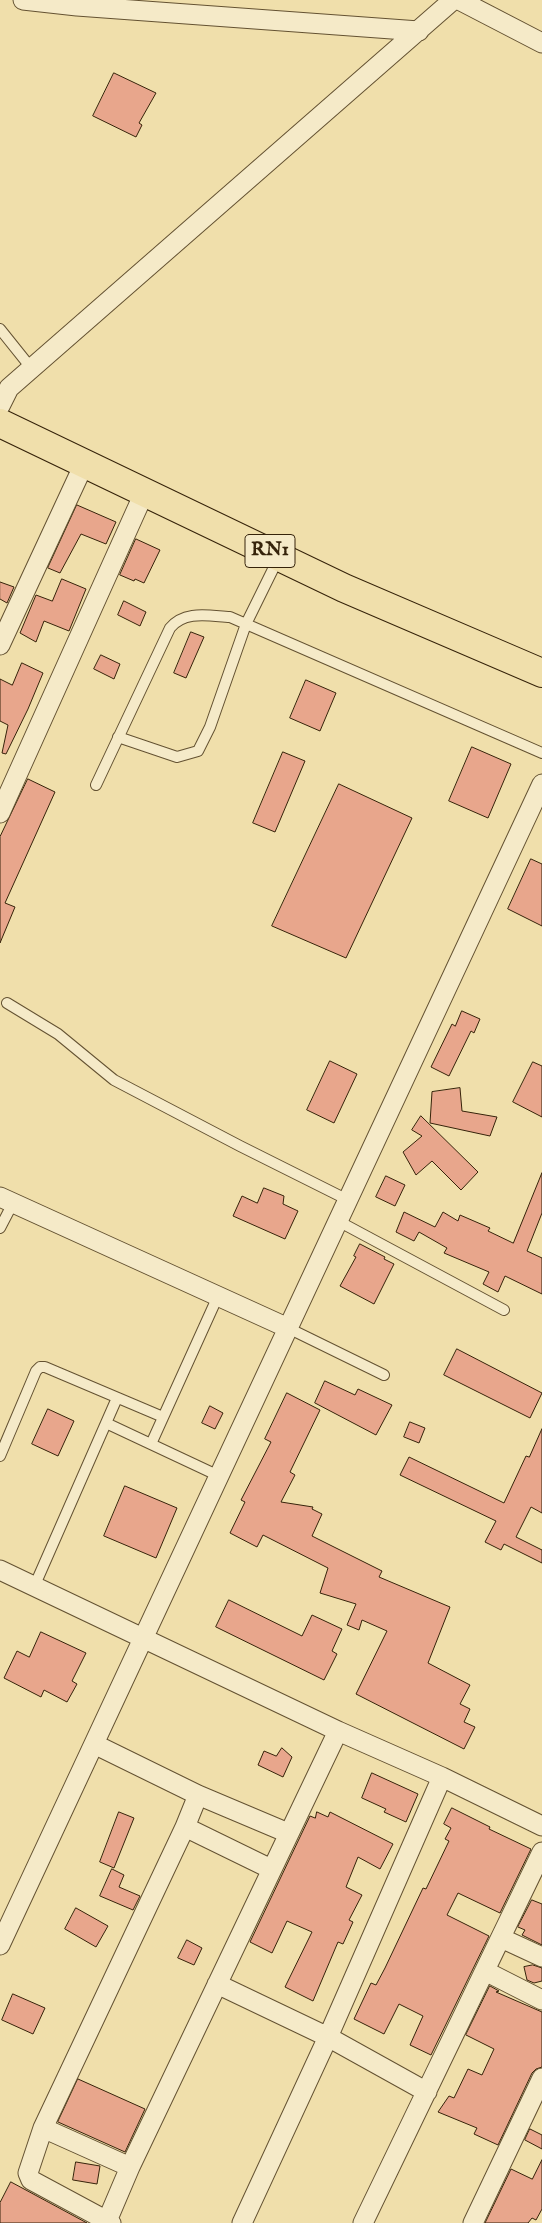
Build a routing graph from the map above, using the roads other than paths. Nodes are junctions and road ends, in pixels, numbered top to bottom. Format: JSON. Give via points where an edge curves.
{"nodes":[{"id":1,"x":23,"y":0,"type":"edge"},
{"id":2,"x":453,"y":0,"type":"edge"},
{"id":3,"x":459,"y":0,"type":"edge"},
{"id":4,"x":419,"y":31,"type":"junction"},
{"id":5,"x":542,"y":43,"type":"edge"},
{"id":6,"x":0,"y":330,"type":"edge"},
{"id":7,"x":32,"y":369,"type":"junction"},
{"id":8,"x":5,"y":386,"type":"edge"},
{"id":9,"x":0,"y":406,"type":"edge"},
{"id":10,"x":0,"y":423,"type":"edge"},
{"id":11,"x":84,"y":462,"type":"junction"},
{"id":12,"x":145,"y":491,"type":"junction"},
{"id":13,"x":280,"y":556,"type":"junction"},
{"id":14,"x":246,"y":624,"type":"junction"},
{"id":15,"x":0,"y":645,"type":"edge"},
{"id":16,"x":542,"y":673,"type":"edge"},
{"id":17,"x":118,"y":737,"type":"junction"},
{"id":18,"x":542,"y":753,"type":"edge"},
{"id":19,"x":542,"y":784,"type":"edge"},
{"id":20,"x":96,"y":785,"type":"dead end"},
{"id":21,"x":0,"y":813,"type":"edge"},
{"id":22,"x":7,"y":1003,"type":"dead end"},
{"id":23,"x":6,"y":1200,"type":"edge"},
{"id":24,"x":348,"y":1200,"type":"junction"},
{"id":25,"x":338,"y":1221,"type":"junction"},
{"id":26,"x":0,"y":1228,"type":"edge"},
{"id":27,"x":218,"y":1296,"type":"junction"},
{"id":28,"x":504,"y":1310,"type":"dead end"},
{"id":29,"x":288,"y":1328,"type":"junction"},
{"id":30,"x":384,"y":1375,"type":"dead end"},
{"id":31,"x":117,"y":1398,"type":"junction"},
{"id":32,"x":163,"y":1417,"type":"junction"},
{"id":33,"x":106,"y":1423,"type":"junction"},
{"id":34,"x":151,"y":1444,"type":"junction"},
{"id":35,"x":0,"y":1456,"type":"edge"},
{"id":36,"x":219,"y":1476,"type":"junction"},
{"id":37,"x":0,"y":1570,"type":"edge"},
{"id":38,"x":34,"y":1587,"type":"junction"},
{"id":39,"x":143,"y":1638,"type":"junction"},
{"id":40,"x":338,"y":1731,"type":"junction"},
{"id":41,"x":94,"y":1744,"type":"junction"},
{"id":42,"x":442,"y":1777,"type":"junction"},
{"id":43,"x":198,"y":1795,"type":"junction"},
{"id":44,"x":542,"y":1826,"type":"edge"},
{"id":45,"x":185,"y":1827,"type":"junction"},
{"id":46,"x":288,"y":1833,"type":"junction"},
{"id":47,"x":542,"y":1852,"type":"edge"},
{"id":48,"x":271,"y":1869,"type":"junction"},
{"id":49,"x":501,"y":1938,"type":"junction"},
{"id":50,"x":0,"y":1945,"type":"edge"},
{"id":51,"x":542,"y":1957,"type":"edge"},
{"id":52,"x":485,"y":1971,"type":"junction"},
{"id":53,"x":216,"y":1984,"type":"junction"},
{"id":54,"x":542,"y":2000,"type":"edge"},
{"id":55,"x":328,"y":2037,"type":"junction"},
{"id":56,"x":542,"y":2078,"type":"edge"},
{"id":57,"x":427,"y":2092,"type":"junction"},
{"id":58,"x":43,"y":2128,"type":"junction"},
{"id":59,"x":130,"y":2167,"type":"junction"},
{"id":60,"x":109,"y":2222,"type":"edge"},
{"id":61,"x":242,"y":2223,"type":"edge"},
{"id":62,"x":363,"y":2223,"type":"edge"},
{"id":63,"x":473,"y":2223,"type":"edge"}],
"edges":[{"from":1,"to":4,"type":"street"},
{"from":2,"to":4,"type":"street"},
{"from":3,"to":5,"type":"street"},
{"from":4,"to":7,"type":"street"},
{"from":6,"to":7,"type":"lane"},
{"from":7,"to":8,"type":"street"},
{"from":8,"to":9,"type":"street"},
{"from":10,"to":11,"type":"highway","number":"RN1"},
{"from":11,"to":12,"type":"highway","number":"RN1"},
{"from":11,"to":15,"type":"street"},
{"from":12,"to":13,"type":"highway","number":"RN1"},
{"from":12,"to":21,"type":"street"},
{"from":13,"to":14,"type":"lane"},
{"from":13,"to":16,"type":"highway","number":"RN1","via":[[344,588]]},
{"from":14,"to":17,"type":"lane","via":[[230,617],[185,616],[176,620]]},
{"from":14,"to":17,"type":"lane","via":[[210,727],[198,751],[177,756]]},
{"from":14,"to":18,"type":"lane"},
{"from":17,"to":20,"type":"lane"},
{"from":19,"to":24,"type":"street"},
{"from":22,"to":24,"type":"lane","via":[[58,1034],[114,1080]]},
{"from":23,"to":26,"type":"lane"},
{"from":23,"to":27,"type":"street"},
{"from":24,"to":25,"type":"street"},
{"from":25,"to":28,"type":"lane"},
{"from":25,"to":29,"type":"street"},
{"from":27,"to":29,"type":"street"},
{"from":27,"to":32,"type":"lane"},
{"from":29,"to":30,"type":"lane"},
{"from":29,"to":36,"type":"street"},
{"from":31,"to":32,"type":"lane"},
{"from":31,"to":33,"type":"lane"},
{"from":31,"to":35,"type":"lane","via":[[40,1367]]},
{"from":32,"to":34,"type":"lane"},
{"from":33,"to":34,"type":"lane"},
{"from":33,"to":38,"type":"lane"},
{"from":34,"to":36,"type":"lane"},
{"from":36,"to":39,"type":"street"},
{"from":37,"to":38,"type":"street"},
{"from":38,"to":39,"type":"street"},
{"from":39,"to":40,"type":"street"},
{"from":39,"to":41,"type":"street"},
{"from":40,"to":42,"type":"street"},
{"from":40,"to":46,"type":"street"},
{"from":41,"to":43,"type":"street"},
{"from":41,"to":50,"type":"street"},
{"from":42,"to":44,"type":"street"},
{"from":42,"to":55,"type":"street"},
{"from":43,"to":45,"type":"street"},
{"from":43,"to":46,"type":"street"},
{"from":45,"to":48,"type":"street"},
{"from":45,"to":58,"type":"street"},
{"from":46,"to":48,"type":"street"},
{"from":47,"to":49,"type":"street"},
{"from":48,"to":53,"type":"street"},
{"from":49,"to":51,"type":"street"},
{"from":49,"to":52,"type":"street"},
{"from":52,"to":54,"type":"street"},
{"from":52,"to":57,"type":"street"},
{"from":53,"to":55,"type":"street"},
{"from":53,"to":59,"type":"street"},
{"from":55,"to":57,"type":"street"},
{"from":55,"to":61,"type":"street"},
{"from":56,"to":63,"type":"street"},
{"from":57,"to":62,"type":"street"},
{"from":58,"to":59,"type":"street"},
{"from":58,"to":60,"type":"street","via":[[29,2178]]},
{"from":59,"to":60,"type":"street"}]}
